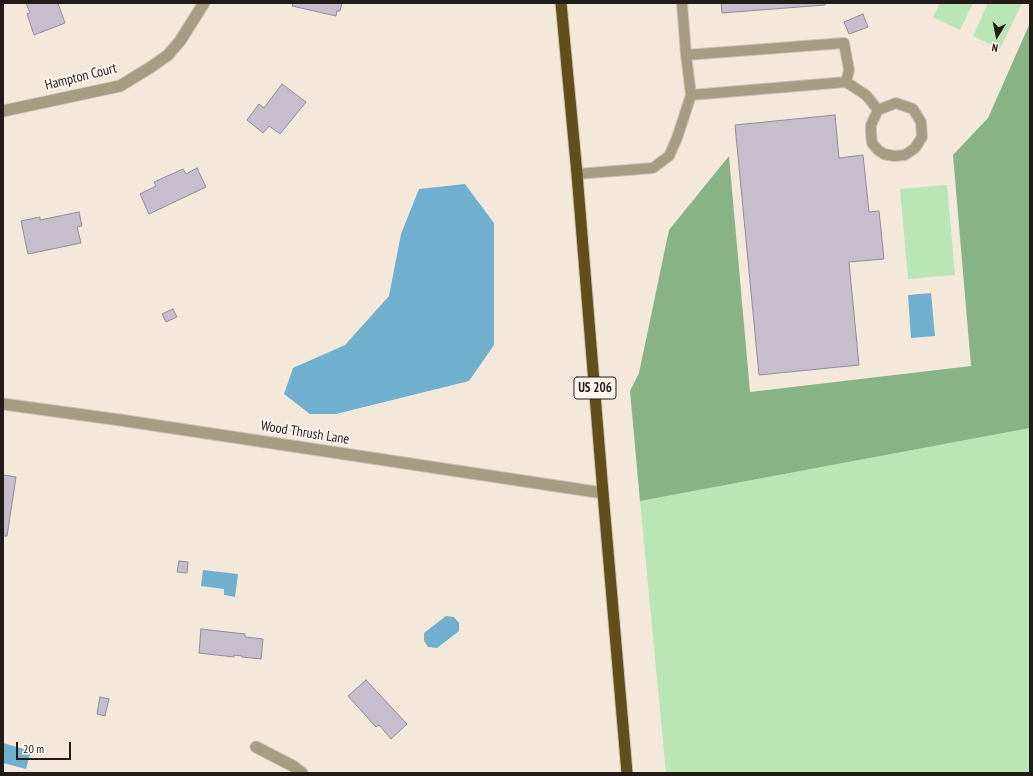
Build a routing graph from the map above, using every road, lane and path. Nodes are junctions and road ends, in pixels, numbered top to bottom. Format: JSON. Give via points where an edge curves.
{"nodes":[{"id":1,"x":204,"y":3,"type":"edge"},
{"id":2,"x":561,"y":3,"type":"edge"},
{"id":3,"x":682,"y":3,"type":"edge"},
{"id":4,"x":686,"y":55,"type":"junction"},
{"id":5,"x":846,"y":82,"type":"junction"},
{"id":6,"x":690,"y":95,"type":"junction"},
{"id":7,"x":878,"y":110,"type":"junction"},
{"id":8,"x":3,"y":111,"type":"edge"},
{"id":9,"x":578,"y":174,"type":"junction"},
{"id":10,"x":3,"y":404,"type":"edge"},
{"id":11,"x":603,"y":493,"type":"junction"},
{"id":12,"x":256,"y":747,"type":"dead end"},
{"id":13,"x":302,"y":773,"type":"edge"},
{"id":14,"x":627,"y":773,"type":"edge"}],
"edges":[{"from":1,"to":8,"type":"street","name":"Hampton Court","via":[[168,55],[120,86]]},
{"from":2,"to":9,"type":"highway","number":"US 206"},
{"from":3,"to":4,"type":"lane"},
{"from":4,"to":5,"type":"lane","via":[[844,43],[850,70]]},
{"from":4,"to":6,"type":"lane"},
{"from":5,"to":6,"type":"lane"},
{"from":5,"to":7,"type":"lane","via":[[866,95]]},
{"from":6,"to":9,"type":"lane","via":[[669,156],[653,168]]},
{"from":7,"to":7,"type":"lane","via":[[871,125],[872,143],[878,150],[894,156],[905,155],[916,148],[922,137],[921,122],[913,109],[896,103]]},
{"from":9,"to":11,"type":"highway","number":"US 206"},
{"from":10,"to":11,"type":"street","name":"Wood Thrush Lane"},
{"from":11,"to":14,"type":"highway","number":"US 206"},
{"from":12,"to":13,"type":"street"}]}
